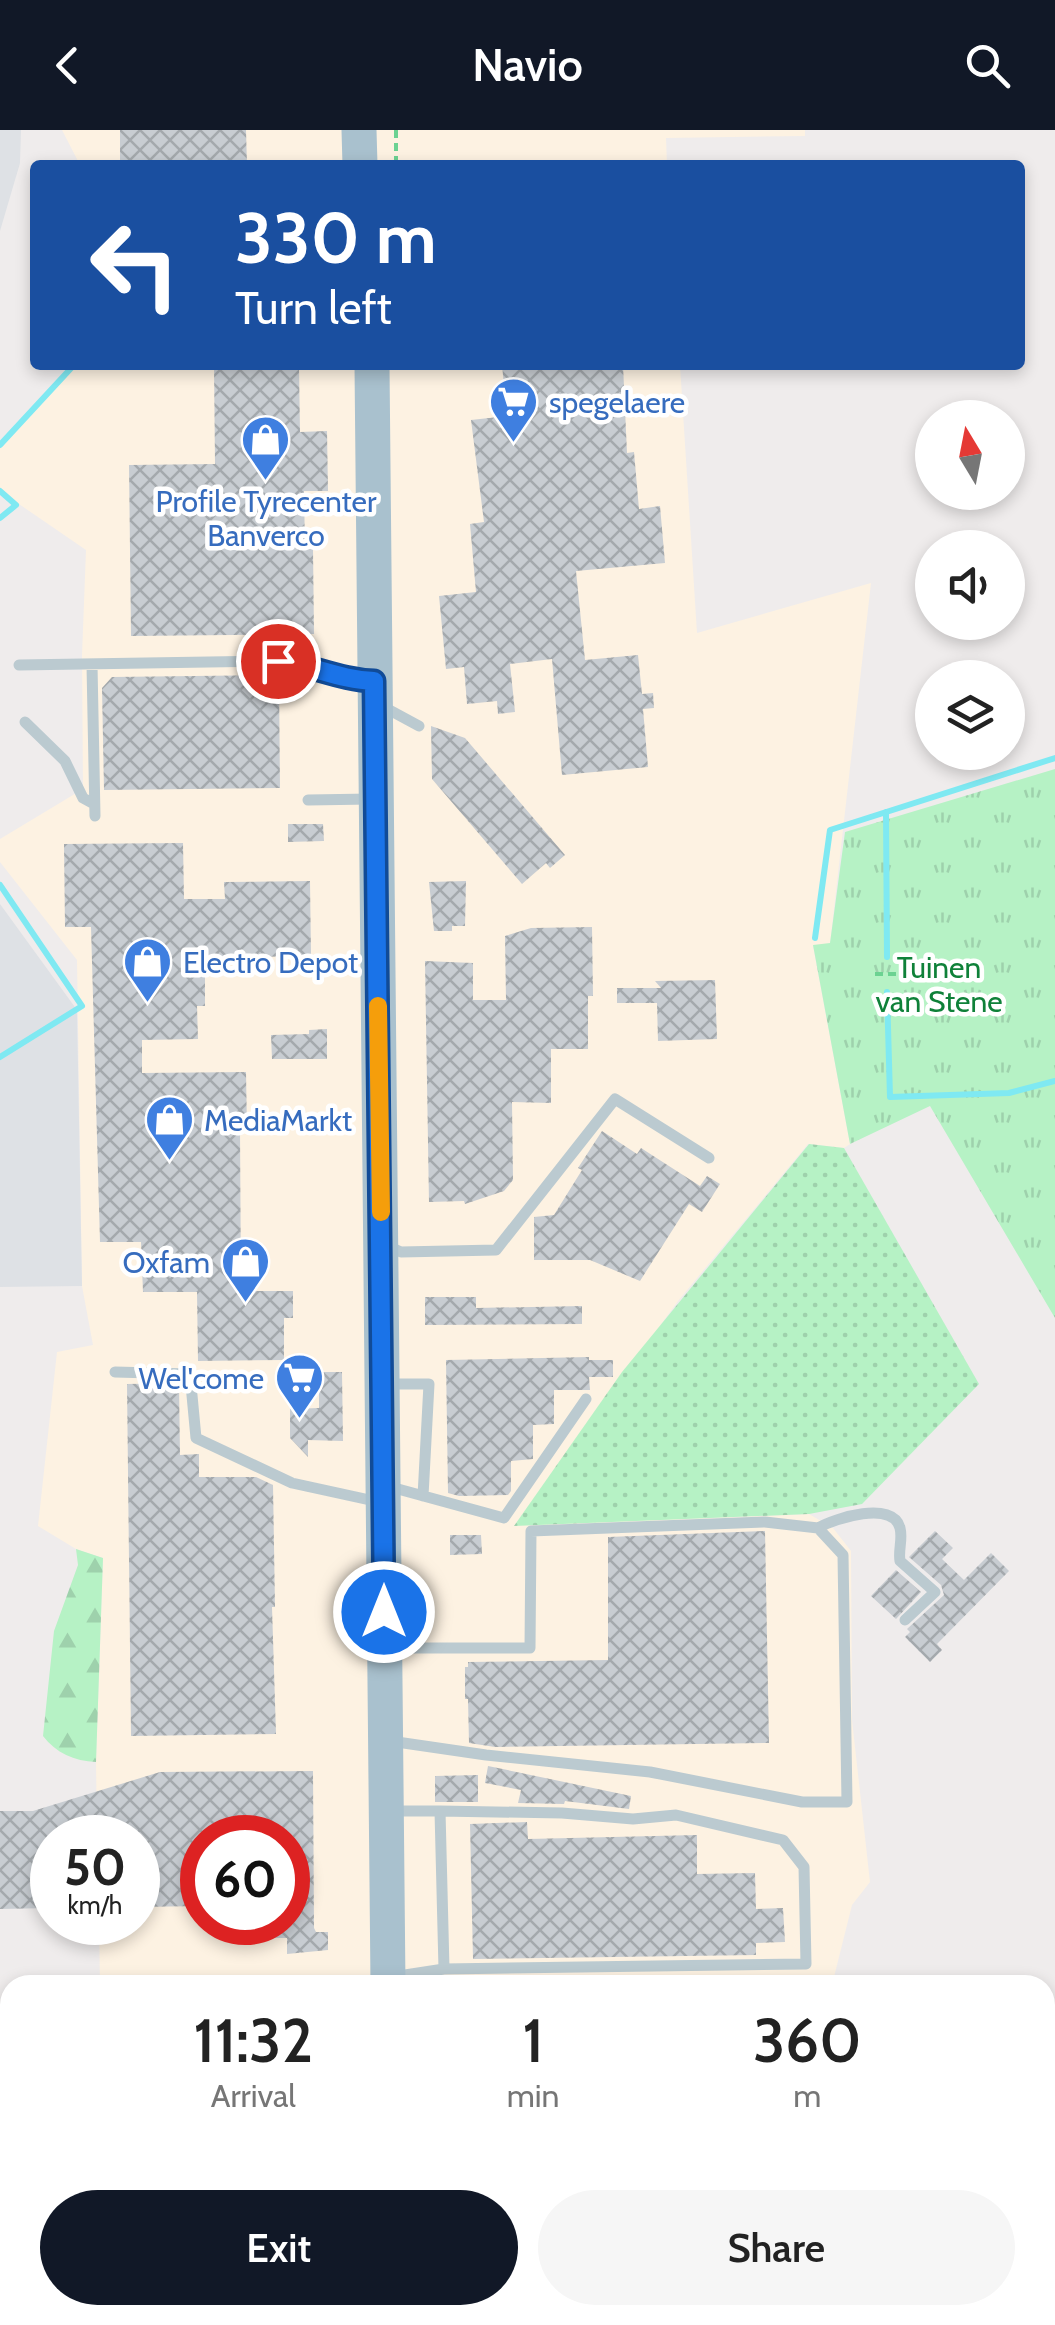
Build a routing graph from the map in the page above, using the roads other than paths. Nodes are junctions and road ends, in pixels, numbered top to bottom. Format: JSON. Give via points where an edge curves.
{"nodes":[{"id":1,"x":359,"y":130,"type":"edge"},
{"id":2,"x":382,"y":130,"type":"edge"},
{"id":3,"x":360,"y":160,"type":"edge"},
{"id":4,"x":382,"y":160,"type":"edge"},
{"id":5,"x":372,"y":370,"type":"edge"},
{"id":6,"x":19,"y":665,"type":"dead end"},
{"id":7,"x":92,"y":665,"type":"junction"},
{"id":8,"x":374,"y":691,"type":"junction"},
{"id":9,"x":25,"y":722,"type":"dead end"},
{"id":10,"x":420,"y":726,"type":"dead end"},
{"id":11,"x":375,"y":799,"type":"junction"},
{"id":12,"x":308,"y":800,"type":"dead end"},
{"id":13,"x":709,"y":1158,"type":"dead end"},
{"id":14,"x":381,"y":1243,"type":"junction"},
{"id":15,"x":115,"y":1372,"type":"dead end"},
{"id":16,"x":382,"y":1384,"type":"junction"},
{"id":17,"x":586,"y":1399,"type":"dead end"},
{"id":18,"x":383,"y":1494,"type":"junction"},
{"id":19,"x":424,"y":1496,"type":"junction"},
{"id":20,"x":818,"y":1528,"type":"junction"},
{"id":21,"x":904,"y":1620,"type":"dead end"},
{"id":22,"x":384,"y":1648,"type":"junction"},
{"id":23,"x":386,"y":1740,"type":"junction"},
{"id":24,"x":386,"y":1810,"type":"junction"},
{"id":25,"x":440,"y":1811,"type":"junction"},
{"id":26,"x":444,"y":1969,"type":"junction"},
{"id":27,"x":388,"y":1975,"type":"edge"},
{"id":28,"x":416,"y":1975,"type":"edge"}],
"edges":[{"from":1,"to":3,"type":"main road"},
{"from":2,"to":4,"type":"main road"},
{"from":5,"to":8,"type":"main road"},
{"from":6,"to":7,"type":"lane"},
{"from":7,"to":8,"type":"lane","via":[[278,661]]},
{"from":7,"to":9,"type":"lane","via":[[95,810],[65,762]]},
{"from":8,"to":10,"type":"lane"},
{"from":8,"to":11,"type":"main road"},
{"from":11,"to":12,"type":"lane"},
{"from":11,"to":14,"type":"main road"},
{"from":13,"to":14,"type":"lane","via":[[615,1098],[496,1250],[401,1252]]},
{"from":14,"to":16,"type":"main road"},
{"from":15,"to":18,"type":"lane","via":[[190,1374],[196,1438],[292,1482]]},
{"from":16,"to":18,"type":"main road"},
{"from":16,"to":19,"type":"lane","via":[[429,1384]]},
{"from":17,"to":19,"type":"lane","via":[[504,1518]]},
{"from":18,"to":19,"type":"lane"},
{"from":18,"to":22,"type":"main road"},
{"from":20,"to":21,"type":"lane","via":[[865,1514],[898,1522],[900,1561],[934,1592]]},
{"from":20,"to":22,"type":"lane","via":[[765,1522],[532,1532],[530,1648]]},
{"from":20,"to":23,"type":"lane","via":[[843,1556],[847,1802],[802,1802],[650,1772]]},
{"from":22,"to":23,"type":"main road"},
{"from":23,"to":24,"type":"main road"},
{"from":24,"to":25,"type":"lane"},
{"from":24,"to":27,"type":"main road"},
{"from":25,"to":26,"type":"lane"},
{"from":25,"to":26,"type":"lane","via":[[676,1816],[783,1840],[804,1867],[806,1964]]},
{"from":26,"to":28,"type":"lane"}]}
